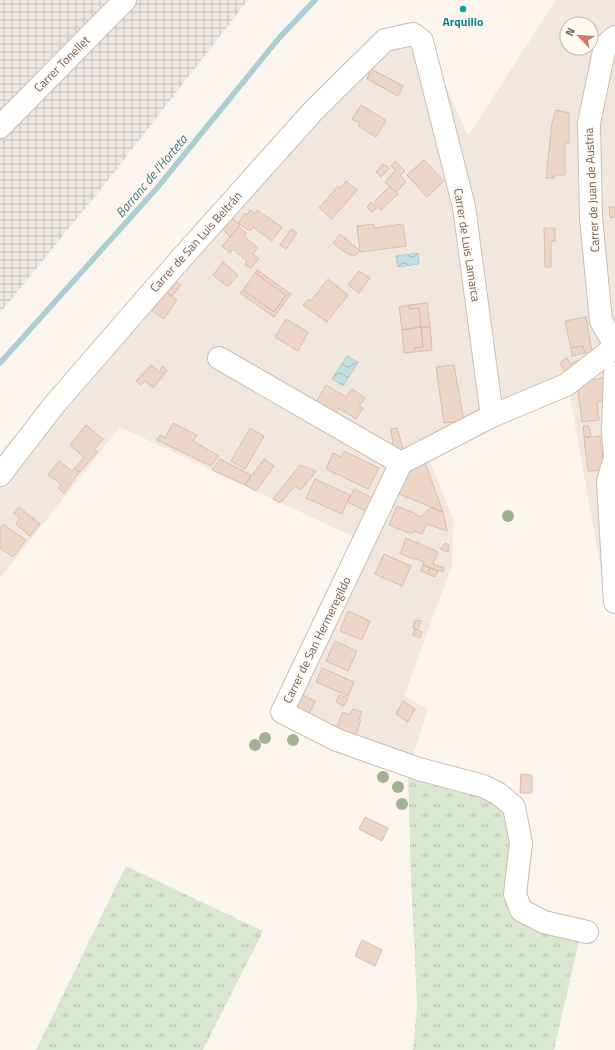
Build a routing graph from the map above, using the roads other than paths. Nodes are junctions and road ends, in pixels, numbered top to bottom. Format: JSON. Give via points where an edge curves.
{"nodes":[{"id":1,"x":125,"y":0,"type":"edge"},
{"id":2,"x":413,"y":34,"type":"joint"},
{"id":3,"x":615,"y":37,"type":"edge"},
{"id":4,"x":0,"y":127,"type":"edge"},
{"id":5,"x":615,"y":346,"type":"edge"},
{"id":6,"x":219,"y":358,"type":"dead end"},
{"id":7,"x":615,"y":374,"type":"edge"},
{"id":8,"x":492,"y":416,"type":"junction"},
{"id":9,"x":614,"y":429,"type":"edge"},
{"id":10,"x":615,"y":456,"type":"edge"},
{"id":11,"x":401,"y":464,"type":"junction"},
{"id":12,"x":0,"y":475,"type":"edge"},
{"id":13,"x":615,"y":602,"type":"edge"},
{"id":14,"x":587,"y":932,"type":"dead end"}],
"edges":[{"from":1,"to":4,"type":"street","name":"Carrer Tonellet"},
{"from":2,"to":8,"type":"street","name":"Carrer de Luis Lamarca","via":[[422,41],[464,208]]},
{"from":2,"to":12,"type":"street","name":"Carrer de San Luis Beltrán","via":[[385,40],[314,110],[54,405]]},
{"from":3,"to":5,"type":"street","name":"Carrer de Juan de Austria","via":[[604,46],[589,122],[591,218],[601,321]]},
{"from":5,"to":8,"type":"street","via":[[566,385]]},
{"from":6,"to":11,"type":"street"},
{"from":7,"to":9,"type":"street"},
{"from":8,"to":11,"type":"street"},
{"from":9,"to":10,"type":"street"},
{"from":10,"to":13,"type":"street","via":[[608,481]]},
{"from":11,"to":14,"type":"street","name":"Carrer de San Hermeregildo","via":[[282,712],[337,740],[419,769],[483,786],[499,794],[514,807],[521,843],[515,894],[521,910],[544,922]]}]}
